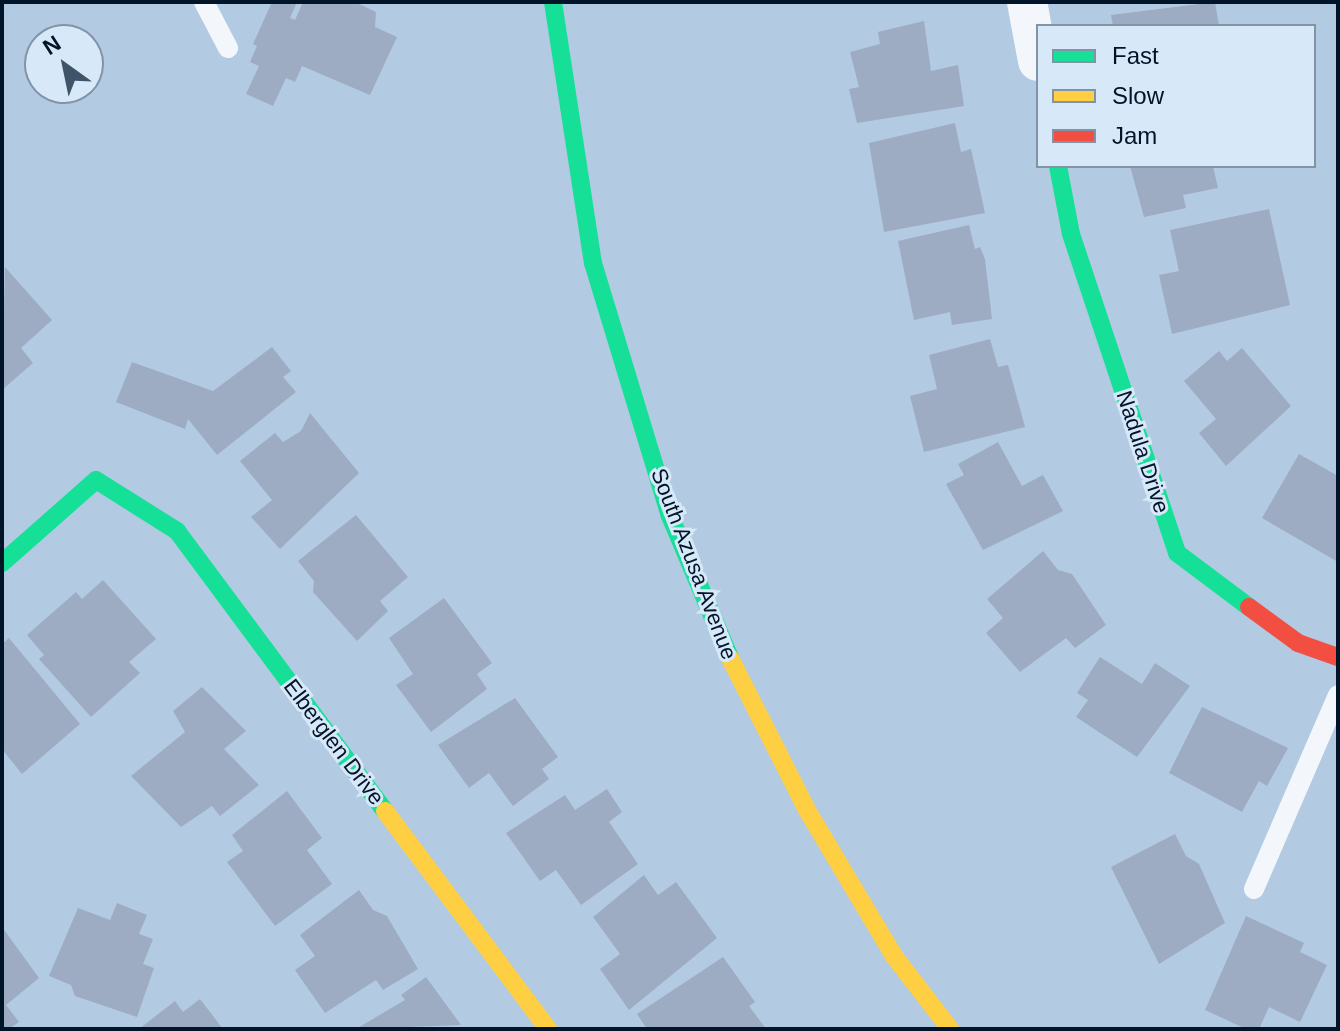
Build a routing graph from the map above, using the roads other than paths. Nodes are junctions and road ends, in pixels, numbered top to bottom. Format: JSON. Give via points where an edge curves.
{"nodes":[{"id":1,"x":204,"y":2,"type":"edge"},
{"id":2,"x":553,"y":2,"type":"edge"},
{"id":3,"x":1027,"y":2,"type":"edge"},
{"id":4,"x":228,"y":48,"type":"dead end"},
{"id":5,"x":1036,"y":50,"type":"edge"},
{"id":6,"x":1058,"y":168,"type":"edge"},
{"id":7,"x":2,"y":563,"type":"edge"},
{"id":8,"x":1338,"y":657,"type":"edge"},
{"id":9,"x":1338,"y":695,"type":"edge"},
{"id":10,"x":1254,"y":889,"type":"dead end"},
{"id":11,"x":548,"y":1029,"type":"edge"},
{"id":12,"x":950,"y":1029,"type":"edge"}],
"edges":[{"from":1,"to":4,"type":"lane"},
{"from":2,"to":12,"type":"street","name":"South Azusa Avenue","via":[[593,263],[670,516],[729,657],[807,810],[894,956]]},
{"from":3,"to":5,"type":"street"},
{"from":6,"to":8,"type":"street","name":"Nadula Drive","via":[[1071,234],[1177,553],[1298,643]]},
{"from":7,"to":11,"type":"street","name":"Elberglen Drive","via":[[96,480],[177,531]]},
{"from":9,"to":10,"type":"lane"}]}
